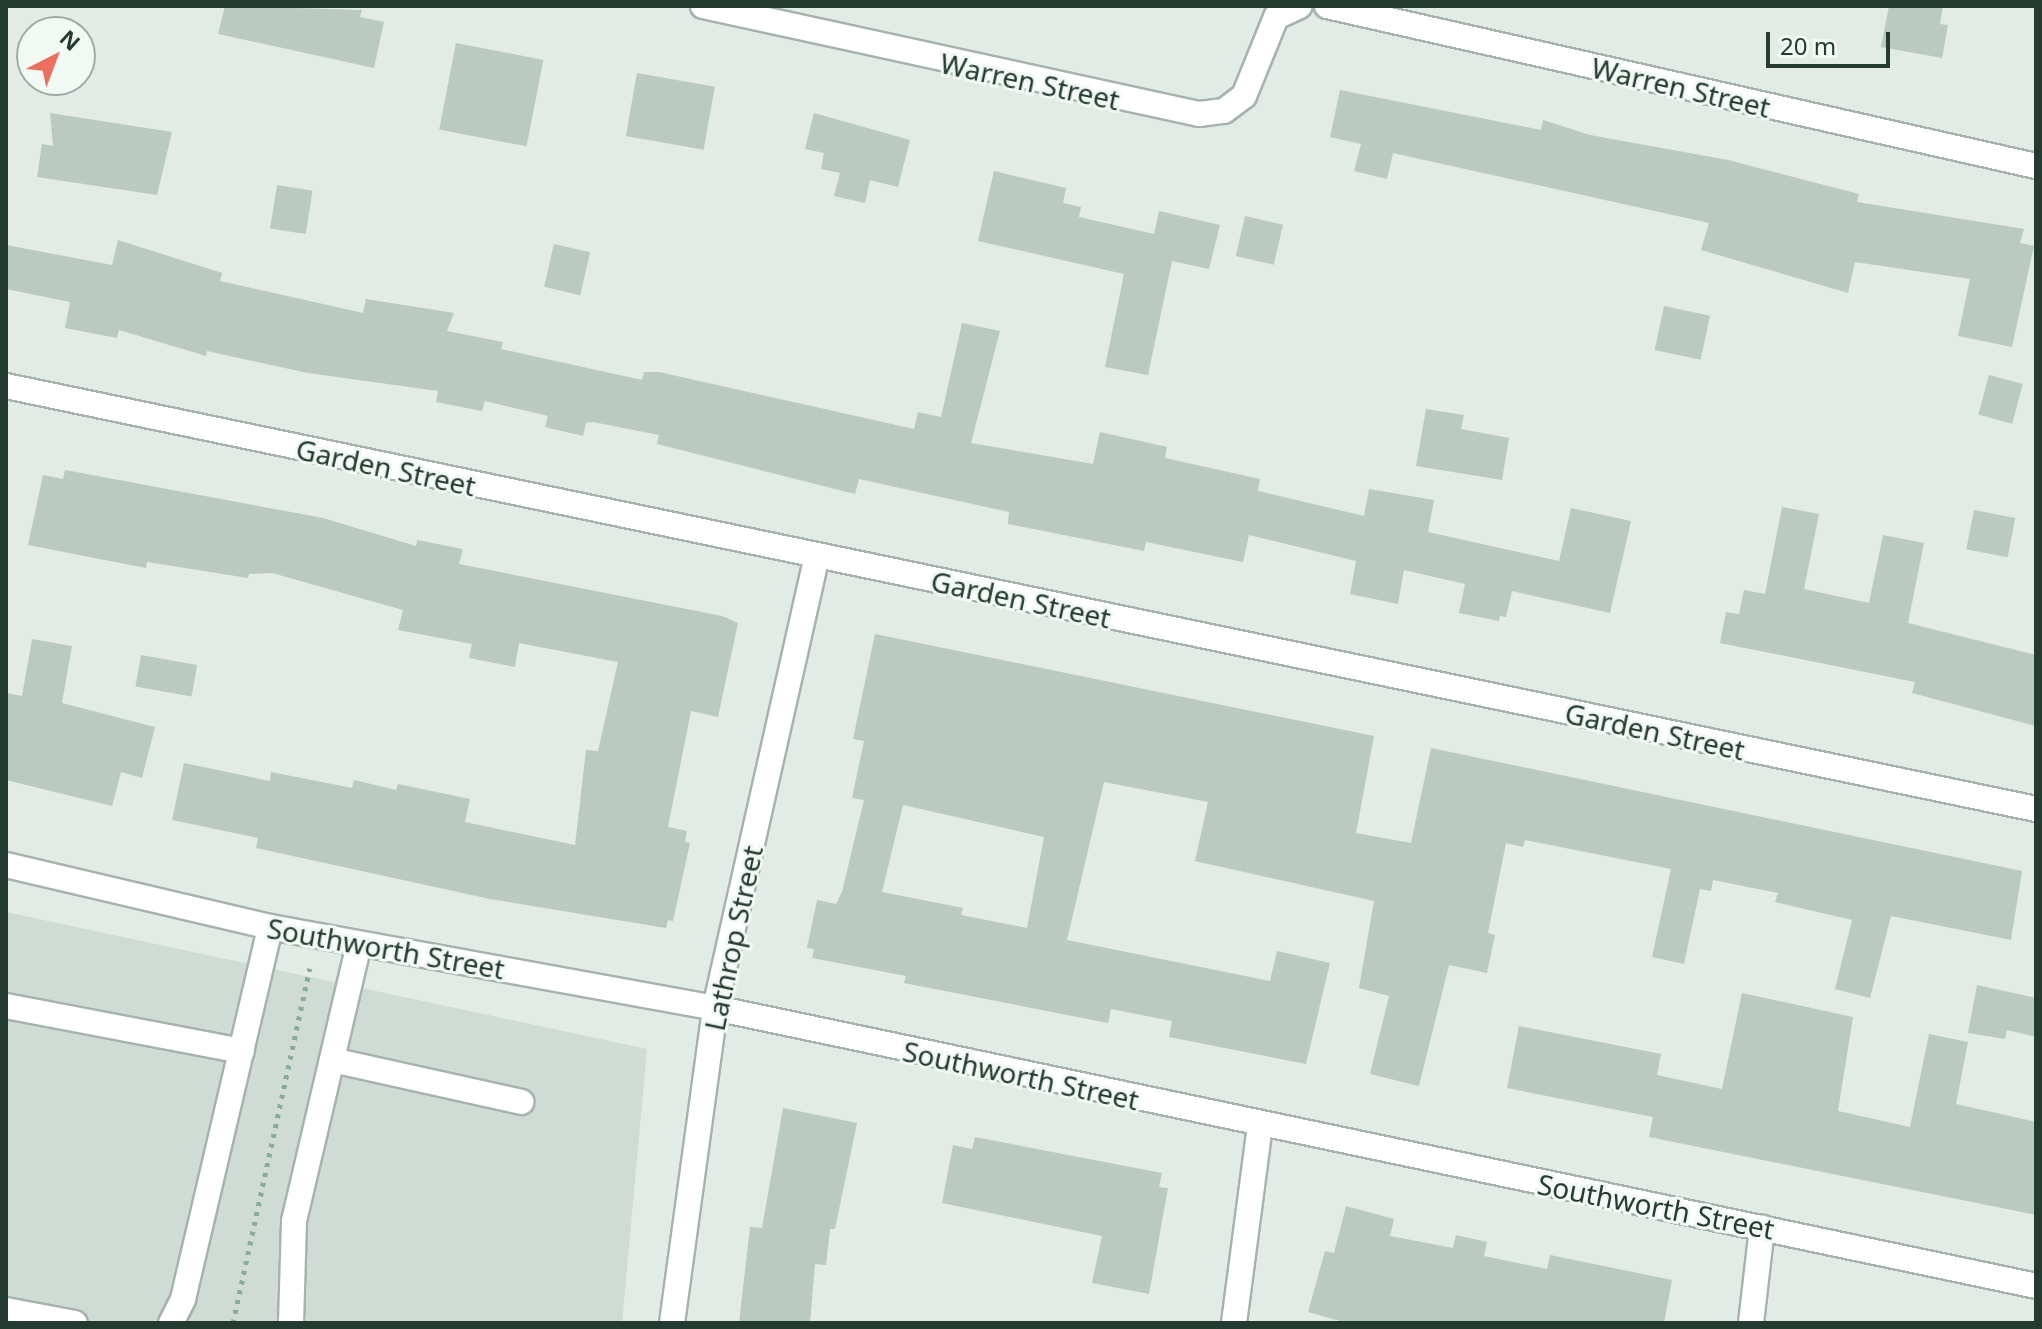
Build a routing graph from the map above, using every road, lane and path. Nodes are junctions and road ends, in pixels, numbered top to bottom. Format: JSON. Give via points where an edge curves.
{"nodes":[{"id":1,"x":703,"y":6,"type":"edge"},
{"id":2,"x":1300,"y":6,"type":"edge"},
{"id":3,"x":1327,"y":6,"type":"edge"},
{"id":4,"x":2036,"y":166,"type":"edge"},
{"id":5,"x":6,"y":386,"type":"edge"},
{"id":6,"x":817,"y":557,"type":"junction"},
{"id":7,"x":2036,"y":809,"type":"edge"},
{"id":8,"x":6,"y":865,"type":"edge"},
{"id":9,"x":270,"y":927,"type":"junction"},
{"id":10,"x":316,"y":936,"type":"junction"},
{"id":11,"x":359,"y":944,"type":"junction"},
{"id":12,"x":6,"y":1006,"type":"edge"},
{"id":13,"x":715,"y":1008,"type":"junction"},
{"id":14,"x":242,"y":1051,"type":"junction"},
{"id":15,"x":332,"y":1060,"type":"junction"},
{"id":16,"x":521,"y":1102,"type":"dead end"},
{"id":17,"x":1260,"y":1126,"type":"junction"},
{"id":18,"x":1762,"y":1228,"type":"junction"},
{"id":19,"x":2036,"y":1286,"type":"edge"},
{"id":20,"x":6,"y":1310,"type":"edge"},
{"id":21,"x":75,"y":1323,"type":"edge"},
{"id":22,"x":171,"y":1323,"type":"edge"},
{"id":23,"x":232,"y":1323,"type":"edge"},
{"id":24,"x":291,"y":1323,"type":"edge"},
{"id":25,"x":672,"y":1323,"type":"edge"},
{"id":26,"x":1234,"y":1323,"type":"edge"},
{"id":27,"x":1751,"y":1323,"type":"edge"}],
"edges":[{"from":1,"to":2,"type":"street","name":"Warren Street","via":[[1199,114],[1224,111],[1244,96],[1276,17]]},
{"from":3,"to":4,"type":"street","name":"Warren Street"},
{"from":5,"to":6,"type":"street","name":"Garden Street"},
{"from":6,"to":7,"type":"street","name":"Garden Street"},
{"from":6,"to":13,"type":"street","name":"Lathrop Street"},
{"from":8,"to":9,"type":"street","name":"Southworth Street"},
{"from":9,"to":10,"type":"street","name":"Southworth Street"},
{"from":9,"to":14,"type":"street"},
{"from":10,"to":11,"type":"street","name":"Southworth Street"},
{"from":10,"to":23,"type":"path"},
{"from":11,"to":13,"type":"street","name":"Southworth Street"},
{"from":11,"to":15,"type":"street"},
{"from":12,"to":14,"type":"street"},
{"from":13,"to":17,"type":"street","name":"Southworth Street"},
{"from":13,"to":25,"type":"street","name":"Lathrop Street"},
{"from":14,"to":22,"type":"street","via":[[183,1299]]},
{"from":15,"to":16,"type":"street"},
{"from":15,"to":24,"type":"street","via":[[294,1221]]},
{"from":17,"to":18,"type":"street","name":"Southworth Street"},
{"from":17,"to":26,"type":"street"},
{"from":18,"to":19,"type":"street","name":"Southworth Street"},
{"from":18,"to":27,"type":"street"},
{"from":20,"to":21,"type":"street"}]}
